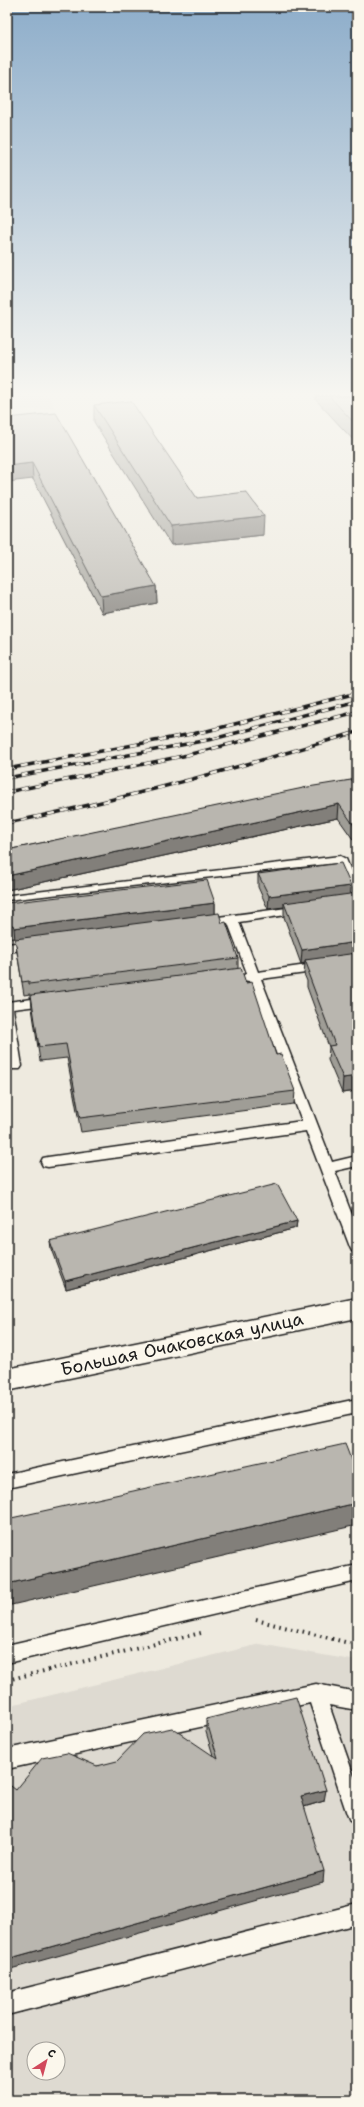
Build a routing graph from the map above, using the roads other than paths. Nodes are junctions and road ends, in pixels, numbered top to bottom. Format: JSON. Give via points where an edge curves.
{"nodes":[{"id":1,"x":11,"y":898,"type":"dead end"},
{"id":2,"x":354,"y":902,"type":"edge"},
{"id":3,"x":310,"y":909,"type":"edge"},
{"id":4,"x":232,"y":919,"type":"junction"},
{"id":5,"x":193,"y":924,"type":"edge"},
{"id":6,"x":46,"y":943,"type":"edge"},
{"id":7,"x":7,"y":948,"type":"edge"},
{"id":8,"x":335,"y":965,"type":"edge"},
{"id":9,"x":254,"y":976,"type":"junction"},
{"id":10,"x":238,"y":978,"type":"edge"},
{"id":11,"x":61,"y":1000,"type":"edge"},
{"id":12,"x":7,"y":1007,"type":"edge"},
{"id":13,"x":15,"y":1066,"type":"dead end"},
{"id":14,"x":311,"y":1125,"type":"junction"},
{"id":15,"x":357,"y":1161,"type":"edge"},
{"id":16,"x":48,"y":1162,"type":"dead end"},
{"id":17,"x":328,"y":1168,"type":"junction"},
{"id":18,"x":357,"y":1247,"type":"edge"},
{"id":19,"x":357,"y":1308,"type":"edge"},
{"id":20,"x":7,"y":1380,"type":"edge"},
{"id":21,"x":357,"y":1406,"type":"edge"},
{"id":22,"x":7,"y":1481,"type":"edge"},
{"id":23,"x":357,"y":1573,"type":"edge"},
{"id":24,"x":7,"y":1654,"type":"edge"},
{"id":25,"x":316,"y":1693,"type":"junction"},
{"id":26,"x":357,"y":1701,"type":"edge"},
{"id":27,"x":7,"y":1759,"type":"edge"},
{"id":28,"x":357,"y":1814,"type":"edge"},
{"id":29,"x":357,"y":1914,"type":"edge"},
{"id":30,"x":7,"y":2004,"type":"edge"}],
"edges":[{"from":1,"to":2,"type":"lane","via":[[340,859]]},
{"from":3,"to":4,"type":"lane"},
{"from":4,"to":5,"type":"lane"},
{"from":4,"to":9,"type":"lane"},
{"from":6,"to":7,"type":"lane"},
{"from":8,"to":9,"type":"lane"},
{"from":9,"to":10,"type":"lane"},
{"from":9,"to":14,"type":"lane"},
{"from":11,"to":12,"type":"lane"},
{"from":12,"to":13,"type":"lane"},
{"from":14,"to":16,"type":"lane"},
{"from":14,"to":17,"type":"lane"},
{"from":15,"to":17,"type":"lane"},
{"from":17,"to":18,"type":"lane"},
{"from":19,"to":20,"type":"street","name":"Большая Очаковская улица"},
{"from":21,"to":22,"type":"lane"},
{"from":23,"to":24,"type":"lane"},
{"from":25,"to":26,"type":"lane"},
{"from":25,"to":27,"type":"lane"},
{"from":25,"to":28,"type":"lane"},
{"from":29,"to":30,"type":"lane"}]}
